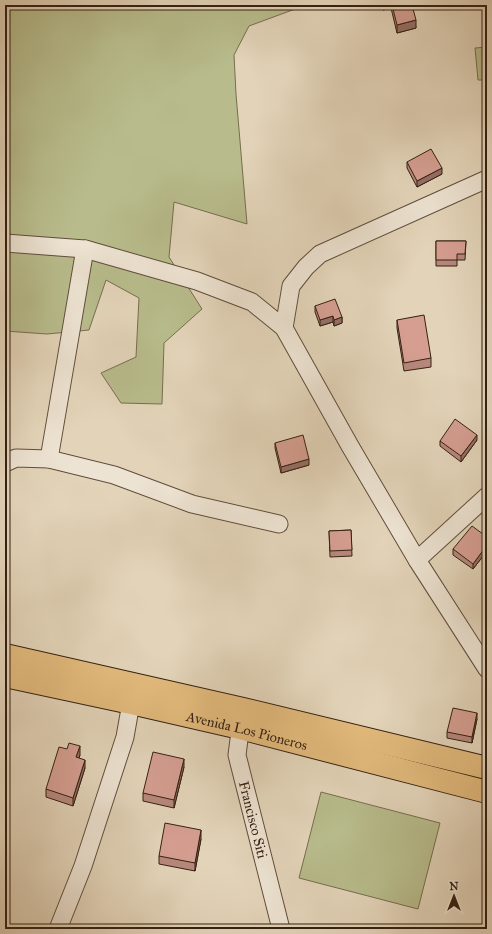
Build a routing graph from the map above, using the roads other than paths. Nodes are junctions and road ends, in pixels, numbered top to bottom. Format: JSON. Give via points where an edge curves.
{"nodes":[{"id":1,"x":487,"y":179,"type":"edge"},
{"id":2,"x":5,"y":243,"type":"edge"},
{"id":3,"x":85,"y":249,"type":"junction"},
{"id":4,"x":284,"y":328,"type":"junction"},
{"id":5,"x":49,"y":459,"type":"junction"},
{"id":6,"x":5,"y":463,"type":"edge"},
{"id":7,"x":487,"y":496,"type":"edge"},
{"id":8,"x":279,"y":524,"type":"dead end"},
{"id":9,"x":417,"y":560,"type":"junction"},
{"id":10,"x":5,"y":655,"type":"edge"},
{"id":11,"x":487,"y":669,"type":"edge"},
{"id":12,"x":5,"y":676,"type":"edge"},
{"id":13,"x":131,"y":703,"type":"junction"},
{"id":14,"x":242,"y":719,"type":"junction"},
{"id":15,"x":487,"y":768,"type":"edge"},
{"id":16,"x":487,"y":792,"type":"edge"},
{"id":17,"x":58,"y":929,"type":"edge"},
{"id":18,"x":281,"y":929,"type":"edge"}],
"edges":[{"from":1,"to":4,"type":"street","via":[[320,254],[291,286]]},
{"from":2,"to":3,"type":"street"},
{"from":3,"to":4,"type":"street","via":[[198,281],[252,302]]},
{"from":3,"to":5,"type":"street"},
{"from":4,"to":9,"type":"street"},
{"from":5,"to":6,"type":"street","via":[[16,458]]},
{"from":5,"to":8,"type":"street","via":[[114,475],[192,504]]},
{"from":7,"to":9,"type":"street"},
{"from":9,"to":11,"type":"street"},
{"from":10,"to":14,"type":"main road","name":"Avenida Los Pioneros"},
{"from":12,"to":13,"type":"main road","name":"Avenida Los Pioneros"},
{"from":13,"to":14,"type":"main road","name":"Avenida Los Pioneros"},
{"from":13,"to":17,"type":"street","via":[[125,737],[83,866]]},
{"from":14,"to":15,"type":"main road","name":"Avenida Los Pioneros"},
{"from":14,"to":16,"type":"main road","name":"Avenida Los Pioneros"},
{"from":14,"to":18,"type":"street","name":"Francisco Siti","via":[[237,755]]}]}
